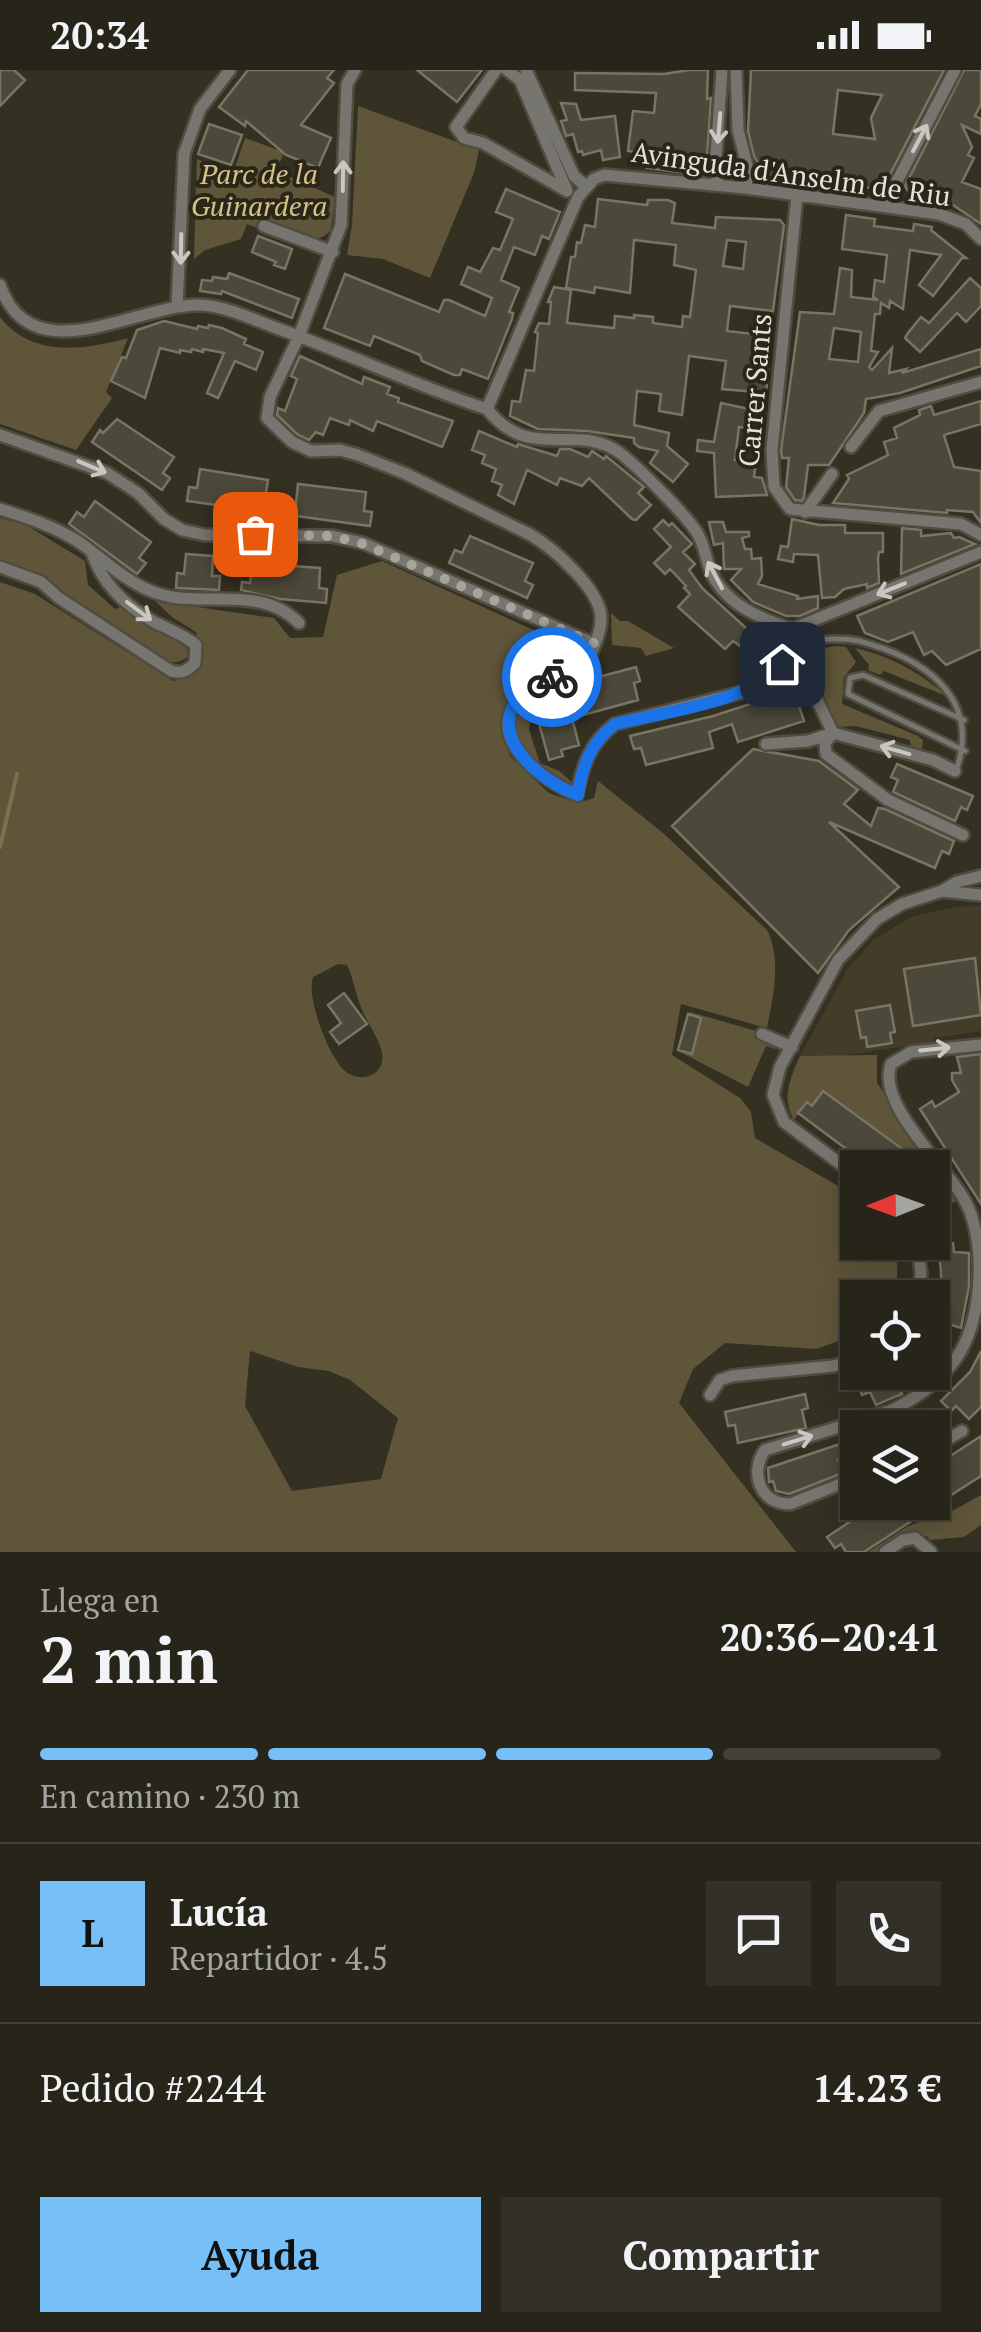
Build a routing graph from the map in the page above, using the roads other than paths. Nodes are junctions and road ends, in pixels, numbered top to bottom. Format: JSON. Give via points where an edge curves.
{"nodes":[{"id":1,"x":230,"y":70,"type":"edge"},
{"id":2,"x":355,"y":70,"type":"edge"},
{"id":3,"x":496,"y":70,"type":"edge"},
{"id":4,"x":507,"y":70,"type":"edge"},
{"id":5,"x":526,"y":70,"type":"edge"},
{"id":6,"x":722,"y":70,"type":"edge"},
{"id":7,"x":736,"y":70,"type":"edge"},
{"id":8,"x":955,"y":70,"type":"edge"},
{"id":9,"x":718,"y":185,"type":"junction"},
{"id":10,"x":588,"y":186,"type":"junction"},
{"id":11,"x":746,"y":188,"type":"junction"},
{"id":12,"x":797,"y":194,"type":"junction"},
{"id":13,"x":884,"y":206,"type":"junction"},
{"id":14,"x":264,"y":226,"type":"dead end"},
{"id":15,"x":981,"y":239,"type":"edge"},
{"id":16,"x":332,"y":252,"type":"junction"},
{"id":17,"x":0,"y":284,"type":"edge"},
{"id":18,"x":177,"y":307,"type":"junction"},
{"id":19,"x":299,"y":336,"type":"junction"},
{"id":20,"x":981,"y":382,"type":"edge"},
{"id":21,"x":488,"y":409,"type":"junction"},
{"id":22,"x":0,"y":434,"type":"edge"},
{"id":23,"x":851,"y":447,"type":"dead end"},
{"id":24,"x":832,"y":474,"type":"dead end"},
{"id":25,"x":0,"y":509,"type":"edge"},
{"id":26,"x":805,"y":512,"type":"junction"},
{"id":27,"x":981,"y":535,"type":"edge"},
{"id":28,"x":981,"y":552,"type":"edge"},
{"id":29,"x":92,"y":553,"type":"junction"},
{"id":30,"x":0,"y":567,"type":"edge"},
{"id":31,"x":298,"y":623,"type":"dead end"},
{"id":32,"x":792,"y":640,"type":"junction"},
{"id":33,"x":596,"y":644,"type":"junction"},
{"id":34,"x":964,"y":720,"type":"junction"},
{"id":35,"x":833,"y":733,"type":"junction"},
{"id":36,"x":766,"y":744,"type":"dead end"},
{"id":37,"x":965,"y":751,"type":"junction"},
{"id":38,"x":955,"y":771,"type":"joint"},
{"id":39,"x":962,"y":835,"type":"dead end"},
{"id":40,"x":981,"y":876,"type":"edge"},
{"id":41,"x":942,"y":891,"type":"junction"},
{"id":42,"x":981,"y":895,"type":"edge"},
{"id":43,"x":762,"y":1034,"type":"dead end"},
{"id":44,"x":981,"y":1045,"type":"edge"},
{"id":45,"x":792,"y":1047,"type":"junction"},
{"id":46,"x":840,"y":1164,"type":"edge"},
{"id":47,"x":840,"y":1364,"type":"edge"},
{"id":48,"x":710,"y":1394,"type":"dead end"},
{"id":49,"x":888,"y":1410,"type":"edge"},
{"id":50,"x":840,"y":1428,"type":"edge"},
{"id":51,"x":962,"y":1431,"type":"dead end"},
{"id":52,"x":950,"y":1438,"type":"edge"},
{"id":53,"x":840,"y":1484,"type":"edge"},
{"id":54,"x":886,"y":1552,"type":"edge"},
{"id":55,"x":931,"y":1552,"type":"edge"}],
"edges":[{"from":1,"to":18,"type":"street","one_way":true,"via":[[200,108],[184,154]]},
{"from":16,"to":2,"type":"street","one_way":true,"via":[[341,225],[347,84]]},
{"from":3,"to":4,"type":"street","via":[[456,127],[464,138],[567,191],[520,80]]},
{"from":5,"to":10,"type":"street","via":[[574,176]]},
{"from":6,"to":9,"type":"street","one_way":true},
{"from":7,"to":11,"type":"street"},
{"from":13,"to":8,"type":"street","one_way":true},
{"from":9,"to":10,"type":"street","name":"Avinguda d'Anselm de Riu","via":[[604,174]]},
{"from":9,"to":11,"type":"street","name":"Avinguda d'Anselm de Riu"},
{"from":10,"to":21,"type":"street"},
{"from":11,"to":12,"type":"street","name":"Avinguda d'Anselm de Riu"},
{"from":12,"to":13,"type":"street","name":"Avinguda d'Anselm de Riu"},
{"from":12,"to":26,"type":"street","name":"Carrer Sants","via":[[771,471],[778,496],[790,509]]},
{"from":13,"to":15,"type":"street","name":"Avinguda d'Anselm de Riu","via":[[939,214],[966,224]]},
{"from":14,"to":16,"type":"street"},
{"from":16,"to":19,"type":"street"},
{"from":17,"to":18,"type":"street","via":[[6,303],[21,316],[58,332],[103,328]]},
{"from":18,"to":19,"type":"street","via":[[228,311]]},
{"from":19,"to":21,"type":"street"},
{"from":19,"to":33,"type":"street","via":[[267,418],[310,451],[340,450],[374,461],[546,544],[600,608]]},
{"from":20,"to":23,"type":"street","via":[[879,411]]},
{"from":32,"to":21,"type":"street","one_way":true,"via":[[723,590],[694,528],[624,456],[606,444],[512,433]]},
{"from":22,"to":33,"type":"street","one_way":true,"via":[[107,473],[182,530],[332,536]]},
{"from":24,"to":26,"type":"street"},
{"from":25,"to":29,"type":"street","via":[[50,524]]},
{"from":26,"to":27,"type":"street","via":[[961,524]]},
{"from":28,"to":32,"type":"street","one_way":true},
{"from":29,"to":30,"type":"street","one_way":true,"via":[[100,576],[115,591],[196,645],[188,670],[171,670],[41,582]]},
{"from":29,"to":31,"type":"street","via":[[130,582],[170,597],[260,601]]},
{"from":32,"to":33,"type":"street","via":[[770,678],[747,691],[615,724],[590,750],[578,795],[530,768],[508,723],[514,704],[544,680],[586,663]]},
{"from":32,"to":34,"type":"lane","via":[[856,640],[922,666],[954,691]]},
{"from":32,"to":35,"type":"street"},
{"from":34,"to":37,"type":"lane"},
{"from":34,"to":37,"type":"lane","via":[[863,675],[850,678],[848,694]]},
{"from":35,"to":36,"type":"street"},
{"from":38,"to":35,"type":"street","one_way":true},
{"from":35,"to":39,"type":"street","via":[[826,754],[888,800]]},
{"from":37,"to":38,"type":"lane"},
{"from":40,"to":41,"type":"street"},
{"from":41,"to":42,"type":"street"},
{"from":41,"to":45,"type":"street","via":[[902,904],[851,946]]},
{"from":43,"to":45,"type":"street"},
{"from":49,"to":44,"type":"street","one_way":true,"via":[[942,1379],[961,1354],[981,1303],[974,1220],[892,1097],[891,1064],[911,1052]]},
{"from":45,"to":46,"type":"street","via":[[773,1095],[784,1122]]},
{"from":47,"to":48,"type":"street","via":[[732,1376]]},
{"from":53,"to":50,"type":"street","one_way":true,"via":[[780,1504],[760,1488],[756,1475],[765,1450]]},
{"from":51,"to":52,"type":"street"},
{"from":54,"to":55,"type":"street","via":[[915,1538]]}]}
